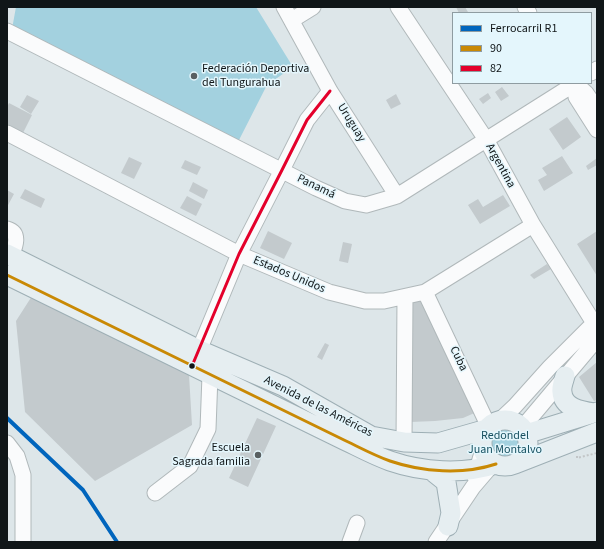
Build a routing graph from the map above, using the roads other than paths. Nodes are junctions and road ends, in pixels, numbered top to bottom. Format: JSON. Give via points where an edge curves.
{"nodes":[{"id":1,"x":284,"y":7,"type":"edge"},
{"id":2,"x":313,"y":7,"type":"edge"},
{"id":3,"x":398,"y":7,"type":"edge"},
{"id":4,"x":292,"y":20,"type":"junction"},
{"id":5,"x":7,"y":31,"type":"edge"},
{"id":6,"x":574,"y":84,"type":"edge"},
{"id":7,"x":576,"y":84,"type":"edge"},
{"id":8,"x":577,"y":84,"type":"edge"},
{"id":9,"x":330,"y":91,"type":"junction"},
{"id":10,"x":597,"y":109,"type":"edge"},
{"id":11,"x":597,"y":130,"type":"edge"},
{"id":12,"x":7,"y":133,"type":"edge"},
{"id":13,"x":487,"y":141,"type":"junction"},
{"id":14,"x":282,"y":170,"type":"junction"},
{"id":15,"x":398,"y":196,"type":"junction"},
{"id":16,"x":533,"y":225,"type":"junction"},
{"id":17,"x":7,"y":229,"type":"edge"},
{"id":18,"x":239,"y":254,"type":"junction"},
{"id":19,"x":9,"y":255,"type":"edge"},
{"id":20,"x":7,"y":275,"type":"edge"},
{"id":21,"x":425,"y":292,"type":"junction"},
{"id":22,"x":405,"y":297,"type":"junction"},
{"id":23,"x":596,"y":324,"type":"edge"},
{"id":24,"x":597,"y":339,"type":"edge"},
{"id":25,"x":196,"y":358,"type":"junction"},
{"id":26,"x":210,"y":375,"type":"junction"},
{"id":27,"x":565,"y":376,"type":"junction"},
{"id":28,"x":595,"y":412,"type":"edge"},
{"id":29,"x":492,"y":426,"type":"junction"},
{"id":30,"x":524,"y":431,"type":"junction"},
{"id":31,"x":597,"y":432,"type":"edge"},
{"id":32,"x":404,"y":442,"type":"junction"},
{"id":33,"x":7,"y":443,"type":"edge"},
{"id":34,"x":494,"y":466,"type":"junction"},
{"id":35,"x":431,"y":470,"type":"junction"},
{"id":36,"x":156,"y":493,"type":"dead end"},
{"id":37,"x":357,"y":523,"type":"dead end"},
{"id":38,"x":448,"y":526,"type":"junction"},
{"id":39,"x":23,"y":542,"type":"edge"},
{"id":40,"x":350,"y":542,"type":"edge"},
{"id":41,"x":436,"y":542,"type":"edge"}],
"edges":[{"from":1,"to":4,"type":"street","name":"Uruguay"},
{"from":2,"to":4,"type":"street"},
{"from":3,"to":13,"type":"street","name":"Argentina"},
{"from":4,"to":9,"type":"street","name":"Uruguay"},
{"from":5,"to":14,"type":"street","name":"Panamá"},
{"from":6,"to":13,"type":"street","name":"Panamá"},
{"from":7,"to":11,"type":"street","via":[[576,97]]},
{"from":8,"to":10,"type":"street"},
{"from":9,"to":14,"type":"street","via":[[307,120]]},
{"from":9,"to":15,"type":"street","name":"Uruguay"},
{"from":12,"to":18,"type":"street","name":"Estados Unidos"},
{"from":13,"to":15,"type":"street","name":"Panamá"},
{"from":13,"to":16,"type":"street","name":"Argentina"},
{"from":14,"to":15,"type":"street","name":"Panamá","via":[[344,201],[366,205]]},
{"from":14,"to":18,"type":"street"},
{"from":16,"to":21,"type":"street","name":"Estados Unidos"},
{"from":16,"to":23,"type":"street","name":"Argentina"},
{"from":17,"to":19,"type":"street","via":[[16,236],[17,243]]},
{"from":18,"to":22,"type":"street","name":"Estados Unidos","via":[[328,292],[366,301]]},
{"from":18,"to":25,"type":"street"},
{"from":19,"to":25,"type":"main road","name":"Avenida de las Américas"},
{"from":20,"to":25,"type":"main road","name":"Avenida de las Américas"},
{"from":21,"to":22,"type":"street","name":"Estados Unidos"},
{"from":21,"to":29,"type":"street","name":"Cuba"},
{"from":22,"to":32,"type":"street"},
{"from":23,"to":29,"type":"street","name":"Avenida de las Américas","via":[[550,367],[516,406]]},
{"from":24,"to":27,"type":"street"},
{"from":25,"to":26,"type":"main road","name":"Avenida de las Américas"},
{"from":25,"to":32,"type":"main road","name":"Avenida de las Américas","via":[[282,386],[371,436]]},
{"from":26,"to":35,"type":"main road","name":"Avenida de las Américas","via":[[390,461]]},
{"from":26,"to":36,"type":"street","via":[[208,429],[190,466]]},
{"from":27,"to":28,"type":"main road","via":[[562,391],[567,403],[577,411]]},
{"from":27,"to":30,"type":"street"},
{"from":28,"to":30,"type":"main road"},
{"from":29,"to":30,"type":"main road","via":[[507,420]]},
{"from":29,"to":32,"type":"main road","name":"Avenida de las Américas","via":[[438,443]]},
{"from":29,"to":34,"type":"main road","via":[[484,435],[483,449]]},
{"from":30,"to":34,"type":"main road","via":[[528,449],[520,461]]},
{"from":31,"to":34,"type":"main road"},
{"from":33,"to":39,"type":"street","via":[[17,456],[23,475]]},
{"from":34,"to":35,"type":"main road","name":"Avenida de las Américas"},
{"from":34,"to":38,"type":"street","via":[[472,487]]},
{"from":35,"to":38,"type":"main road","via":[[446,482],[451,513]]},
{"from":37,"to":40,"type":"street"},
{"from":38,"to":41,"type":"street"}]}
